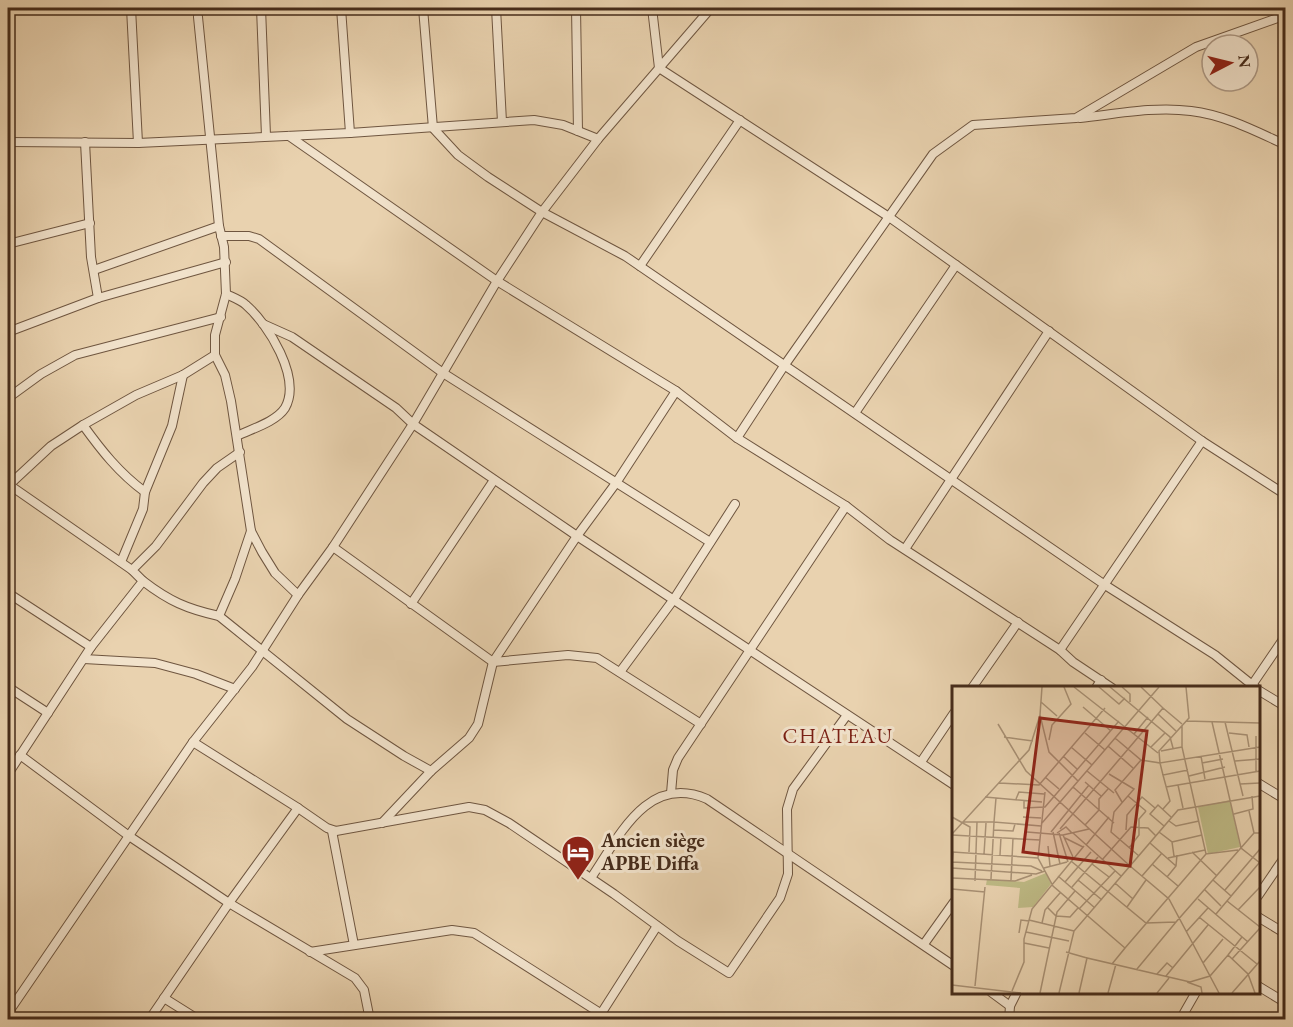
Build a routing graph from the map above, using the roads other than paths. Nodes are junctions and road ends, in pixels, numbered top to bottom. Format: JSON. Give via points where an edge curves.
{"nodes":[{"id":1,"x":131,"y":8,"type":"edge"},
{"id":2,"x":261,"y":8,"type":"edge"},
{"id":3,"x":341,"y":8,"type":"edge"},
{"id":4,"x":423,"y":8,"type":"edge"},
{"id":5,"x":496,"y":8,"type":"edge"},
{"id":6,"x":576,"y":8,"type":"edge"},
{"id":7,"x":652,"y":8,"type":"edge"},
{"id":8,"x":711,"y":8,"type":"edge"},
{"id":9,"x":1286,"y":15,"type":"edge"},
{"id":10,"x":198,"y":17,"type":"dead end"},
{"id":11,"x":659,"y":68,"type":"junction"},
{"id":12,"x":1076,"y":118,"type":"junction"},
{"id":13,"x":740,"y":120,"type":"junction"},
{"id":14,"x":502,"y":122,"type":"junction"},
{"id":15,"x":434,"y":128,"type":"junction"},
{"id":16,"x":578,"y":130,"type":"junction"},
{"id":17,"x":350,"y":133,"type":"junction"},
{"id":18,"x":266,"y":136,"type":"junction"},
{"id":19,"x":289,"y":136,"type":"junction"},
{"id":20,"x":209,"y":139,"type":"junction"},
{"id":21,"x":598,"y":139,"type":"junction"},
{"id":22,"x":8,"y":142,"type":"edge"},
{"id":23,"x":85,"y":142,"type":"junction"},
{"id":24,"x":138,"y":143,"type":"junction"},
{"id":25,"x":1286,"y":145,"type":"edge"},
{"id":26,"x":542,"y":212,"type":"junction"},
{"id":27,"x":889,"y":216,"type":"junction"},
{"id":28,"x":90,"y":223,"type":"junction"},
{"id":29,"x":219,"y":226,"type":"junction"},
{"id":30,"x":221,"y":236,"type":"junction"},
{"id":31,"x":8,"y":244,"type":"edge"},
{"id":32,"x":226,"y":262,"type":"junction"},
{"id":33,"x":956,"y":265,"type":"junction"},
{"id":34,"x":640,"y":266,"type":"junction"},
{"id":35,"x":93,"y":270,"type":"junction"},
{"id":36,"x":497,"y":281,"type":"junction"},
{"id":37,"x":226,"y":294,"type":"junction"},
{"id":38,"x":98,"y":298,"type":"junction"},
{"id":39,"x":221,"y":317,"type":"junction"},
{"id":40,"x":263,"y":324,"type":"junction"},
{"id":41,"x":1049,"y":331,"type":"junction"},
{"id":42,"x":8,"y":332,"type":"edge"},
{"id":43,"x":215,"y":355,"type":"junction"},
{"id":44,"x":784,"y":366,"type":"junction"},
{"id":45,"x":443,"y":373,"type":"junction"},
{"id":46,"x":183,"y":375,"type":"junction"},
{"id":47,"x":676,"y":392,"type":"junction"},
{"id":48,"x":8,"y":398,"type":"edge"},
{"id":49,"x":855,"y":413,"type":"junction"},
{"id":50,"x":413,"y":424,"type":"junction"},
{"id":51,"x":83,"y":425,"type":"junction"},
{"id":52,"x":237,"y":436,"type":"junction"},
{"id":53,"x":737,"y":438,"type":"junction"},
{"id":54,"x":1202,"y":441,"type":"junction"},
{"id":55,"x":240,"y":452,"type":"junction"},
{"id":56,"x":951,"y":479,"type":"junction"},
{"id":57,"x":494,"y":480,"type":"junction"},
{"id":58,"x":616,"y":483,"type":"junction"},
{"id":59,"x":8,"y":485,"type":"edge"},
{"id":60,"x":145,"y":492,"type":"junction"},
{"id":61,"x":1286,"y":495,"type":"edge"},
{"id":62,"x":735,"y":504,"type":"dead end"},
{"id":63,"x":846,"y":506,"type":"junction"},
{"id":64,"x":251,"y":531,"type":"junction"},
{"id":65,"x":577,"y":536,"type":"junction"},
{"id":66,"x":710,"y":542,"type":"junction"},
{"id":67,"x":333,"y":547,"type":"junction"},
{"id":68,"x":905,"y":549,"type":"junction"},
{"id":69,"x":121,"y":562,"type":"junction"},
{"id":70,"x":132,"y":570,"type":"junction"},
{"id":71,"x":143,"y":581,"type":"junction"},
{"id":72,"x":1105,"y":585,"type":"junction"},
{"id":73,"x":8,"y":592,"type":"edge"},
{"id":74,"x":298,"y":596,"type":"junction"},
{"id":75,"x":674,"y":599,"type":"junction"},
{"id":76,"x":411,"y":604,"type":"junction"},
{"id":77,"x":219,"y":616,"type":"junction"},
{"id":78,"x":1018,"y":622,"type":"junction"},
{"id":79,"x":1286,"y":635,"type":"edge"},
{"id":80,"x":92,"y":647,"type":"junction"},
{"id":81,"x":263,"y":650,"type":"junction"},
{"id":82,"x":1060,"y":650,"type":"junction"},
{"id":83,"x":751,"y":651,"type":"junction"},
{"id":84,"x":84,"y":659,"type":"junction"},
{"id":85,"x":492,"y":662,"type":"junction"},
{"id":86,"x":620,"y":672,"type":"junction"},
{"id":87,"x":1101,"y":680,"type":"junction"},
{"id":88,"x":973,"y":686,"type":"edge"},
{"id":89,"x":1097,"y":686,"type":"edge"},
{"id":90,"x":1109,"y":686,"type":"edge"},
{"id":91,"x":1254,"y":686,"type":"edge"},
{"id":92,"x":1257,"y":686,"type":"edge"},
{"id":93,"x":8,"y":687,"type":"edge"},
{"id":94,"x":235,"y":688,"type":"junction"},
{"id":95,"x":1260,"y":691,"type":"edge"},
{"id":96,"x":1286,"y":707,"type":"edge"},
{"id":97,"x":48,"y":714,"type":"junction"},
{"id":98,"x":847,"y":716,"type":"junction"},
{"id":99,"x":952,"y":716,"type":"edge"},
{"id":100,"x":701,"y":724,"type":"junction"},
{"id":101,"x":193,"y":742,"type":"junction"},
{"id":102,"x":20,"y":755,"type":"junction"},
{"id":103,"x":921,"y":762,"type":"junction"},
{"id":104,"x":430,"y":771,"type":"junction"},
{"id":105,"x":8,"y":774,"type":"edge"},
{"id":106,"x":952,"y":784,"type":"edge"},
{"id":107,"x":1260,"y":784,"type":"edge"},
{"id":108,"x":671,"y":793,"type":"junction"},
{"id":109,"x":1286,"y":800,"type":"edge"},
{"id":110,"x":298,"y":808,"type":"junction"},
{"id":111,"x":381,"y":824,"type":"junction"},
{"id":112,"x":332,"y":831,"type":"junction"},
{"id":113,"x":129,"y":836,"type":"junction"},
{"id":114,"x":789,"y":853,"type":"junction"},
{"id":115,"x":1286,"y":855,"type":"edge"},
{"id":116,"x":591,"y":878,"type":"junction"},
{"id":117,"x":1260,"y":893,"type":"edge"},
{"id":118,"x":229,"y":903,"type":"junction"},
{"id":119,"x":952,"y":905,"type":"edge"},
{"id":120,"x":1260,"y":918,"type":"edge"},
{"id":121,"x":657,"y":926,"type":"junction"},
{"id":122,"x":1286,"y":934,"type":"edge"},
{"id":123,"x":924,"y":944,"type":"junction"},
{"id":124,"x":354,"y":945,"type":"junction"},
{"id":125,"x":310,"y":952,"type":"junction"},
{"id":126,"x":952,"y":965,"type":"edge"},
{"id":127,"x":1260,"y":987,"type":"edge"},
{"id":128,"x":992,"y":994,"type":"edge"},
{"id":129,"x":1016,"y":994,"type":"edge"},
{"id":130,"x":1195,"y":994,"type":"edge"},
{"id":131,"x":164,"y":998,"type":"junction"},
{"id":132,"x":1286,"y":1003,"type":"edge"},
{"id":133,"x":1010,"y":1006,"type":"junction"},
{"id":134,"x":8,"y":1013,"type":"edge"},
{"id":135,"x":599,"y":1016,"type":"edge"},
{"id":136,"x":150,"y":1020,"type":"edge"},
{"id":137,"x":199,"y":1020,"type":"edge"},
{"id":138,"x":370,"y":1020,"type":"edge"},
{"id":139,"x":611,"y":1020,"type":"edge"},
{"id":140,"x":1009,"y":1020,"type":"edge"},
{"id":141,"x":1180,"y":1020,"type":"edge"}],
"edges":[{"from":1,"to":24,"type":"street"},
{"from":2,"to":18,"type":"street"},
{"from":3,"to":17,"type":"street"},
{"from":4,"to":15,"type":"street"},
{"from":5,"to":14,"type":"street"},
{"from":6,"to":16,"type":"street"},
{"from":7,"to":11,"type":"street"},
{"from":8,"to":11,"type":"street"},
{"from":9,"to":12,"type":"street","via":[[1196,47]]},
{"from":10,"to":20,"type":"street"},
{"from":11,"to":13,"type":"street"},
{"from":11,"to":21,"type":"street"},
{"from":12,"to":25,"type":"street","via":[[1191,111],[1235,122]]},
{"from":12,"to":27,"type":"street","via":[[973,125],[933,154]]},
{"from":13,"to":27,"type":"street"},
{"from":13,"to":34,"type":"street"},
{"from":14,"to":15,"type":"street"},
{"from":14,"to":16,"type":"street","via":[[534,120]]},
{"from":15,"to":17,"type":"street"},
{"from":15,"to":26,"type":"street","via":[[458,155]]},
{"from":16,"to":21,"type":"street"},
{"from":17,"to":19,"type":"street"},
{"from":18,"to":19,"type":"street"},
{"from":18,"to":20,"type":"street"},
{"from":19,"to":36,"type":"street"},
{"from":20,"to":24,"type":"street"},
{"from":20,"to":29,"type":"street"},
{"from":21,"to":26,"type":"street"},
{"from":22,"to":23,"type":"street"},
{"from":23,"to":24,"type":"street"},
{"from":23,"to":28,"type":"street"},
{"from":26,"to":34,"type":"street"},
{"from":26,"to":36,"type":"street"},
{"from":27,"to":33,"type":"street"},
{"from":27,"to":44,"type":"street"},
{"from":28,"to":31,"type":"street"},
{"from":28,"to":35,"type":"street"},
{"from":29,"to":30,"type":"street"},
{"from":29,"to":35,"type":"street"},
{"from":30,"to":32,"type":"street"},
{"from":30,"to":45,"type":"street","via":[[259,239]]},
{"from":32,"to":37,"type":"street"},
{"from":32,"to":38,"type":"street"},
{"from":33,"to":41,"type":"street"},
{"from":33,"to":49,"type":"street"},
{"from":34,"to":44,"type":"street"},
{"from":35,"to":38,"type":"street"},
{"from":36,"to":45,"type":"street"},
{"from":36,"to":47,"type":"street"},
{"from":37,"to":39,"type":"street"},
{"from":37,"to":40,"type":"street","via":[[245,304]]},
{"from":38,"to":42,"type":"street"},
{"from":39,"to":43,"type":"street"},
{"from":39,"to":48,"type":"street","via":[[75,355]]},
{"from":40,"to":50,"type":"street","via":[[292,337],[396,408]]},
{"from":40,"to":52,"type":"street","via":[[284,358],[288,377],[285,407],[271,420]]},
{"from":41,"to":54,"type":"street"},
{"from":41,"to":56,"type":"street"},
{"from":43,"to":46,"type":"street"},
{"from":43,"to":52,"type":"street","via":[[225,375]]},
{"from":44,"to":49,"type":"street"},
{"from":44,"to":53,"type":"street"},
{"from":45,"to":50,"type":"street"},
{"from":45,"to":58,"type":"street"},
{"from":46,"to":51,"type":"street","via":[[136,395]]},
{"from":46,"to":60,"type":"street","via":[[172,426]]},
{"from":47,"to":53,"type":"street"},
{"from":47,"to":58,"type":"street"},
{"from":49,"to":56,"type":"street"},
{"from":50,"to":57,"type":"street"},
{"from":50,"to":67,"type":"street"},
{"from":51,"to":59,"type":"street","via":[[51,446]]},
{"from":51,"to":60,"type":"street","via":[[110,462]]},
{"from":52,"to":55,"type":"street"},
{"from":53,"to":63,"type":"street"},
{"from":54,"to":61,"type":"street"},
{"from":54,"to":72,"type":"street"},
{"from":55,"to":64,"type":"street"},
{"from":55,"to":70,"type":"street","via":[[203,483],[156,546]]},
{"from":56,"to":68,"type":"street"},
{"from":56,"to":72,"type":"street"},
{"from":57,"to":65,"type":"street"},
{"from":57,"to":76,"type":"street"},
{"from":58,"to":65,"type":"street"},
{"from":58,"to":66,"type":"street"},
{"from":59,"to":69,"type":"street"},
{"from":60,"to":69,"type":"street","via":[[143,509]]},
{"from":62,"to":66,"type":"street"},
{"from":63,"to":68,"type":"street"},
{"from":63,"to":83,"type":"street"},
{"from":64,"to":74,"type":"street","via":[[275,573]]},
{"from":64,"to":77,"type":"street"},
{"from":65,"to":75,"type":"street"},
{"from":65,"to":85,"type":"street"},
{"from":66,"to":75,"type":"street"},
{"from":67,"to":74,"type":"street"},
{"from":67,"to":76,"type":"street"},
{"from":68,"to":78,"type":"street"},
{"from":69,"to":70,"type":"street"},
{"from":70,"to":71,"type":"street"},
{"from":71,"to":77,"type":"street","via":[[163,597]]},
{"from":71,"to":80,"type":"street"},
{"from":72,"to":82,"type":"street"},
{"from":72,"to":91,"type":"street","via":[[1215,655]]},
{"from":73,"to":80,"type":"street"},
{"from":74,"to":81,"type":"street"},
{"from":75,"to":83,"type":"street"},
{"from":75,"to":86,"type":"street"},
{"from":76,"to":85,"type":"street"},
{"from":77,"to":81,"type":"street"},
{"from":78,"to":82,"type":"street"},
{"from":78,"to":88,"type":"street"},
{"from":79,"to":92,"type":"street"},
{"from":80,"to":84,"type":"street"},
{"from":81,"to":94,"type":"street"},
{"from":81,"to":104,"type":"street","via":[[348,719]]},
{"from":82,"to":87,"type":"street"},
{"from":83,"to":98,"type":"street"},
{"from":83,"to":100,"type":"street"},
{"from":84,"to":94,"type":"street","via":[[154,663]]},
{"from":84,"to":97,"type":"street"},
{"from":85,"to":86,"type":"street","via":[[578,655],[597,658]]},
{"from":85,"to":104,"type":"street","via":[[478,724],[469,738]]},
{"from":86,"to":100,"type":"street"},
{"from":87,"to":89,"type":"street"},
{"from":87,"to":90,"type":"street"},
{"from":93,"to":97,"type":"street"},
{"from":94,"to":101,"type":"street"},
{"from":95,"to":96,"type":"street"},
{"from":97,"to":102,"type":"street"},
{"from":98,"to":103,"type":"street"},
{"from":98,"to":114,"type":"street","via":[[789,797]]},
{"from":99,"to":103,"type":"street"},
{"from":100,"to":108,"type":"street","via":[[678,758]]},
{"from":101,"to":110,"type":"street"},
{"from":101,"to":113,"type":"street"},
{"from":102,"to":105,"type":"street"},
{"from":102,"to":113,"type":"street"},
{"from":103,"to":106,"type":"street"},
{"from":104,"to":111,"type":"street"},
{"from":107,"to":109,"type":"street"},
{"from":108,"to":114,"type":"street","via":[[684,792],[707,799]]},
{"from":108,"to":116,"type":"street","via":[[641,809]]},
{"from":110,"to":112,"type":"street"},
{"from":110,"to":118,"type":"street"},
{"from":111,"to":112,"type":"street"},
{"from":111,"to":116,"type":"street","via":[[477,807],[509,823]]},
{"from":112,"to":124,"type":"street"},
{"from":113,"to":118,"type":"street"},
{"from":113,"to":134,"type":"street"},
{"from":114,"to":121,"type":"street","via":[[788,874],[780,898],[729,973]]},
{"from":114,"to":123,"type":"street"},
{"from":115,"to":117,"type":"street"},
{"from":116,"to":121,"type":"street"},
{"from":118,"to":125,"type":"street"},
{"from":118,"to":131,"type":"street"},
{"from":119,"to":123,"type":"street"},
{"from":120,"to":122,"type":"street"},
{"from":121,"to":135,"type":"street"},
{"from":123,"to":126,"type":"street"},
{"from":124,"to":125,"type":"street"},
{"from":124,"to":135,"type":"street","via":[[465,930]]},
{"from":125,"to":138,"type":"street","via":[[360,983]]},
{"from":127,"to":132,"type":"street"},
{"from":128,"to":133,"type":"street"},
{"from":129,"to":133,"type":"street"},
{"from":130,"to":141,"type":"street"},
{"from":131,"to":136,"type":"street"},
{"from":131,"to":137,"type":"street"},
{"from":133,"to":140,"type":"street"},
{"from":135,"to":139,"type":"street"}]}
